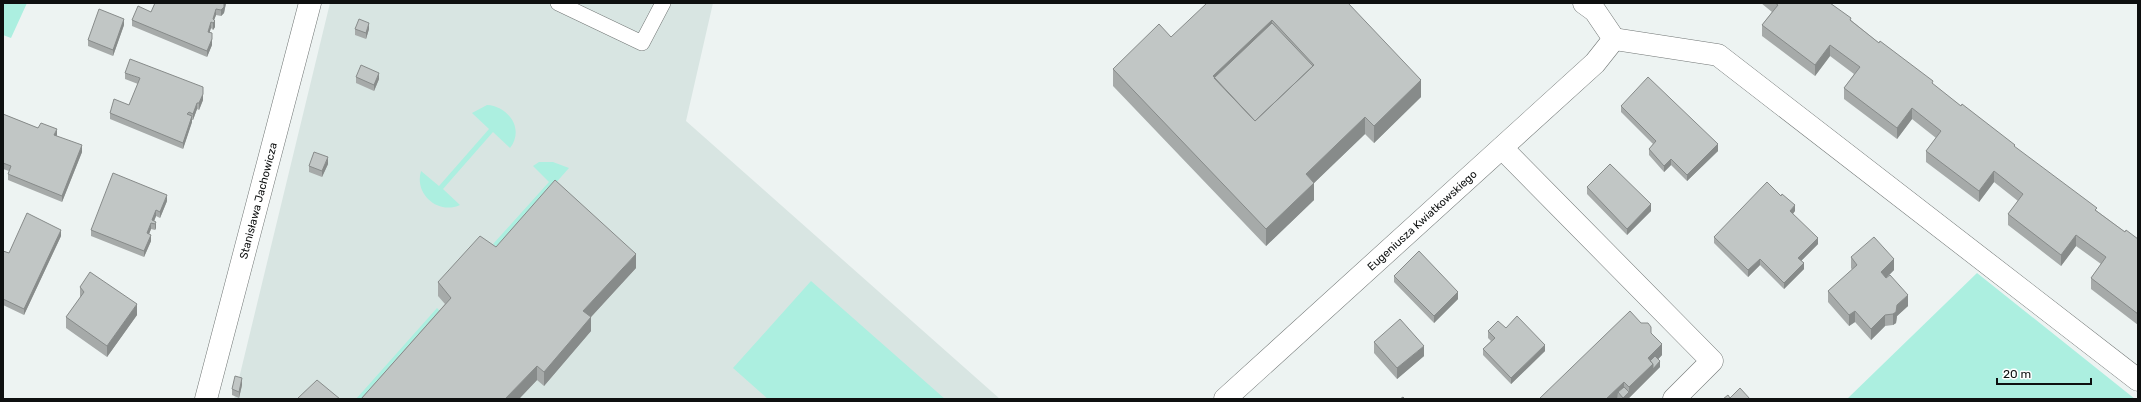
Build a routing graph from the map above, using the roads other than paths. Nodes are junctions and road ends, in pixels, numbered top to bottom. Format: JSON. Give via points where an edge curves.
{"nodes":[{"id":1,"x":310,"y":3,"type":"edge"},
{"id":2,"x":558,"y":3,"type":"edge"},
{"id":3,"x":663,"y":3,"type":"edge"},
{"id":4,"x":1584,"y":3,"type":"edge"},
{"id":5,"x":1614,"y":38,"type":"junction"},
{"id":6,"x":1502,"y":148,"type":"junction"},
{"id":7,"x":2138,"y":380,"type":"edge"},
{"id":8,"x":206,"y":399,"type":"edge"},
{"id":9,"x":1226,"y":399,"type":"edge"},
{"id":10,"x":1674,"y":399,"type":"edge"}],
"edges":[{"from":1,"to":8,"type":"street","name":"Stanisława Jachowicza"},
{"from":2,"to":3,"type":"lane","via":[[642,43]]},
{"from":4,"to":5,"type":"street","via":[[1595,11]]},
{"from":5,"to":6,"type":"street","name":"Eugeniusza Kwiatkowskiego","via":[[1595,63]]},
{"from":5,"to":7,"type":"street","via":[[1718,55]]},
{"from":6,"to":9,"type":"street","name":"Eugeniusza Kwiatkowskiego"},
{"from":6,"to":10,"type":"street","via":[[1712,361]]}]}
